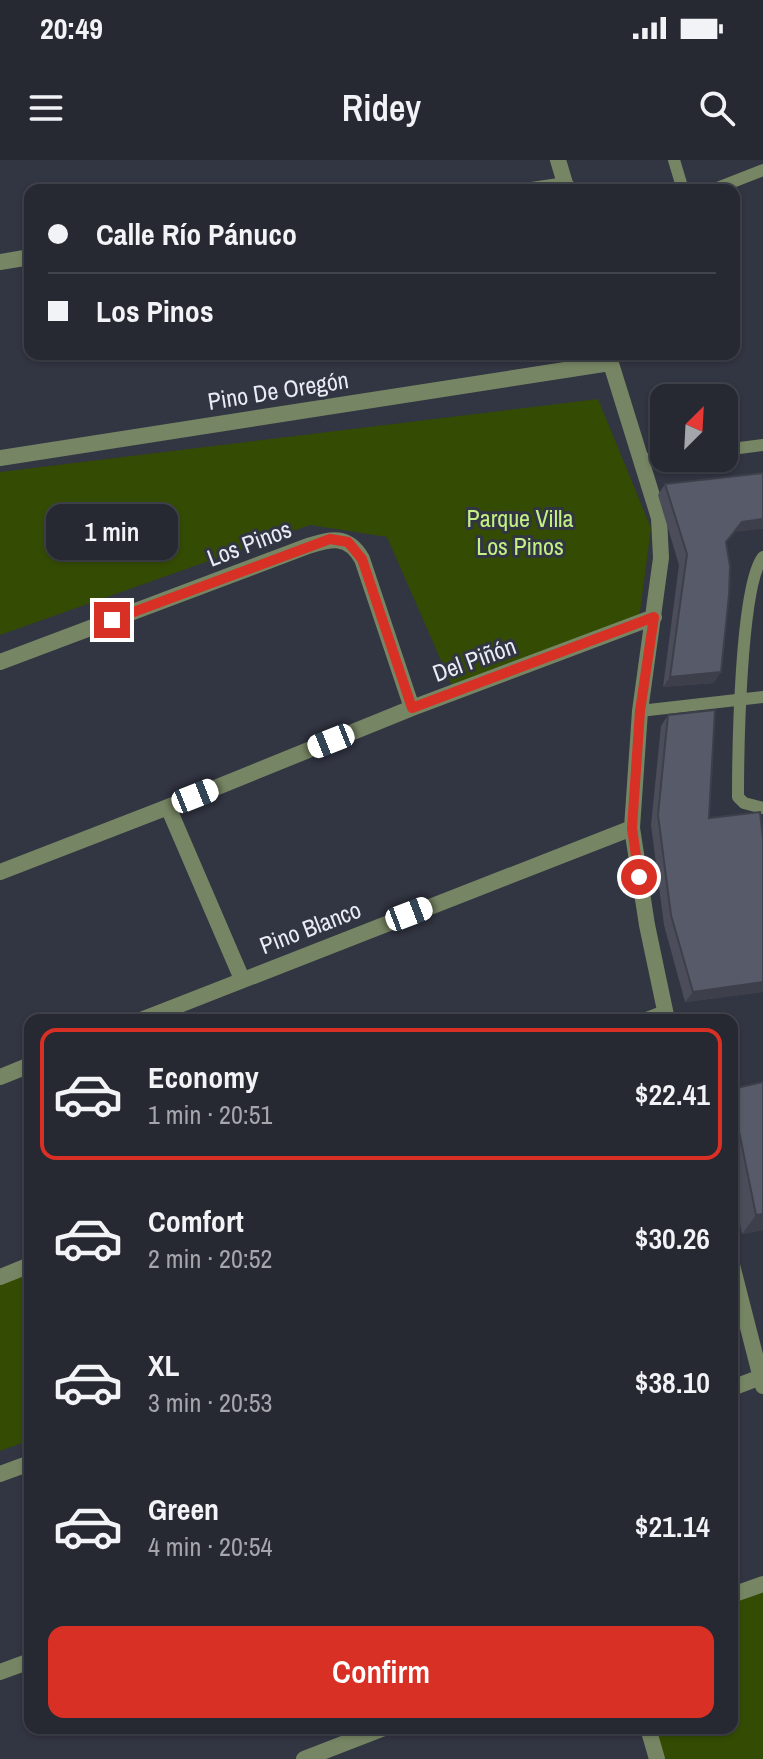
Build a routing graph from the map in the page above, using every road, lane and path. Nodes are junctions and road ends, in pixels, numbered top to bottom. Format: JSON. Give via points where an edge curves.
{"nodes":[{"id":1,"x":558,"y":160,"type":"edge"},
{"id":2,"x":674,"y":160,"type":"edge"},
{"id":3,"x":763,"y":170,"type":"edge"},
{"id":4,"x":565,"y":184,"type":"edge"},
{"id":5,"x":681,"y":184,"type":"edge"},
{"id":6,"x":727,"y":184,"type":"edge"},
{"id":7,"x":24,"y":258,"type":"edge"},
{"id":8,"x":0,"y":262,"type":"edge"},
{"id":9,"x":597,"y":360,"type":"edge"},
{"id":10,"x":610,"y":360,"type":"edge"},
{"id":11,"x":763,"y":445,"type":"edge"},
{"id":12,"x":738,"y":448,"type":"edge"},
{"id":13,"x":0,"y":458,"type":"edge"},
{"id":14,"x":650,"y":459,"type":"edge"},
{"id":15,"x":641,"y":460,"type":"junction"},
{"id":16,"x":763,"y":557,"type":"edge"},
{"id":17,"x":654,"y":617,"type":"junction"},
{"id":18,"x":0,"y":662,"type":"edge"},
{"id":19,"x":763,"y":697,"type":"edge"},
{"id":20,"x":739,"y":699,"type":"junction"},
{"id":21,"x":412,"y":708,"type":"junction"},
{"id":22,"x":640,"y":711,"type":"junction"},
{"id":23,"x":168,"y":807,"type":"junction"},
{"id":24,"x":763,"y":808,"type":"edge"},
{"id":25,"x":632,"y":828,"type":"junction"},
{"id":26,"x":0,"y":872,"type":"edge"},
{"id":27,"x":242,"y":979,"type":"junction"},
{"id":28,"x":156,"y":1014,"type":"edge"},
{"id":29,"x":666,"y":1014,"type":"edge"},
{"id":30,"x":24,"y":1067,"type":"edge"},
{"id":31,"x":0,"y":1077,"type":"edge"},
{"id":32,"x":24,"y":1267,"type":"edge"},
{"id":33,"x":0,"y":1277,"type":"edge"},
{"id":34,"x":738,"y":1288,"type":"edge"},
{"id":35,"x":762,"y":1381,"type":"edge"},
{"id":36,"x":738,"y":1387,"type":"edge"},
{"id":37,"x":24,"y":1465,"type":"edge"},
{"id":38,"x":0,"y":1474,"type":"edge"},
{"id":39,"x":763,"y":1584,"type":"edge"},
{"id":40,"x":738,"y":1593,"type":"edge"},
{"id":41,"x":24,"y":1663,"type":"edge"},
{"id":42,"x":0,"y":1672,"type":"edge"},
{"id":43,"x":369,"y":1734,"type":"edge"},
{"id":44,"x":650,"y":1734,"type":"edge"},
{"id":45,"x":304,"y":1759,"type":"edge"},
{"id":46,"x":657,"y":1759,"type":"edge"}],
"edges":[{"from":1,"to":4,"type":"street"},
{"from":2,"to":5,"type":"lane"},
{"from":3,"to":6,"type":"lane"},
{"from":7,"to":8,"type":"street"},
{"from":9,"to":13,"type":"street","name":"Pino De Oregón"},
{"from":10,"to":15,"type":"street"},
{"from":11,"to":12,"type":"lane"},
{"from":14,"to":15,"type":"lane"},
{"from":15,"to":17,"type":"street","via":[[661,537]]},
{"from":16,"to":20,"type":"lane","via":[[753,576]]},
{"from":17,"to":21,"type":"street","name":"Del Piñón"},
{"from":17,"to":22,"type":"street"},
{"from":18,"to":21,"type":"street","name":"Los Pinos","via":[[308,546],[340,540],[354,546],[362,559]]},
{"from":19,"to":20,"type":"lane"},
{"from":20,"to":22,"type":"lane"},
{"from":20,"to":24,"type":"lane","via":[[738,797]]},
{"from":21,"to":23,"type":"street","name":"Del Piñón"},
{"from":22,"to":25,"type":"street"},
{"from":23,"to":26,"type":"street","name":"Del Piñón"},
{"from":23,"to":27,"type":"street"},
{"from":25,"to":27,"type":"street","name":"Pino Blanco"},
{"from":25,"to":29,"type":"street"},
{"from":27,"to":28,"type":"street","name":"Pino Blanco"},
{"from":30,"to":31,"type":"street"},
{"from":32,"to":33,"type":"street"},
{"from":34,"to":35,"type":"street"},
{"from":35,"to":36,"type":"street"},
{"from":37,"to":38,"type":"street"},
{"from":39,"to":40,"type":"street"},
{"from":41,"to":42,"type":"street"},
{"from":43,"to":45,"type":"street"},
{"from":44,"to":46,"type":"street"}]}
